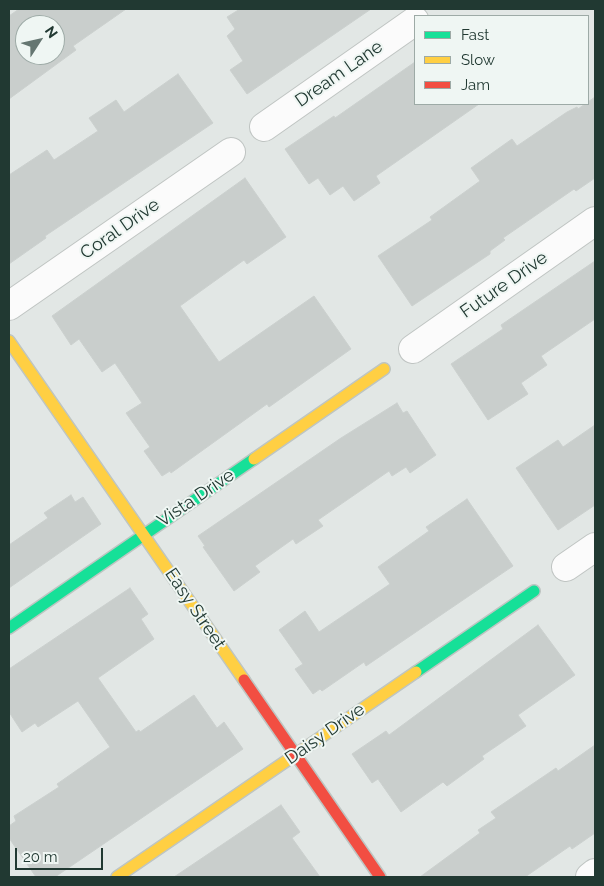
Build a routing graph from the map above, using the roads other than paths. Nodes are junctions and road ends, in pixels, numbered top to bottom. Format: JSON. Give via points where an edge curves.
{"nodes":[{"id":1,"x":414,"y":22,"type":"edge"},
{"id":2,"x":264,"y":127,"type":"dead end"},
{"id":3,"x":231,"y":152,"type":"dead end"},
{"id":4,"x":595,"y":221,"type":"edge"},
{"id":5,"x":9,"y":306,"type":"edge"},
{"id":6,"x":9,"y":341,"type":"edge"},
{"id":7,"x":413,"y":349,"type":"dead end"},
{"id":8,"x":384,"y":369,"type":"dead end"},
{"id":9,"x":144,"y":534,"type":"junction"},
{"id":10,"x":595,"y":547,"type":"edge"},
{"id":11,"x":566,"y":567,"type":"dead end"},
{"id":12,"x":534,"y":591,"type":"dead end"},
{"id":13,"x":9,"y":628,"type":"edge"},
{"id":14,"x":295,"y":755,"type":"junction"},
{"id":15,"x":595,"y":873,"type":"edge"},
{"id":16,"x":117,"y":877,"type":"edge"},
{"id":17,"x":380,"y":877,"type":"edge"},
{"id":18,"x":590,"y":877,"type":"edge"}],
"edges":[{"from":1,"to":2,"type":"street","name":"Dream Lane"},
{"from":3,"to":5,"type":"street","name":"Coral Drive"},
{"from":4,"to":7,"type":"street","name":"Future Drive"},
{"from":6,"to":9,"type":"street","name":"Easy Street"},
{"from":8,"to":9,"type":"street","name":"Vista Drive"},
{"from":9,"to":13,"type":"street","name":"Vista Drive"},
{"from":9,"to":14,"type":"street","name":"Easy Street"},
{"from":10,"to":11,"type":"street"},
{"from":12,"to":14,"type":"street","name":"Daisy Drive"},
{"from":14,"to":16,"type":"street","name":"Daisy Drive"},
{"from":14,"to":17,"type":"street","name":"Easy Street"},
{"from":15,"to":18,"type":"street"}]}
